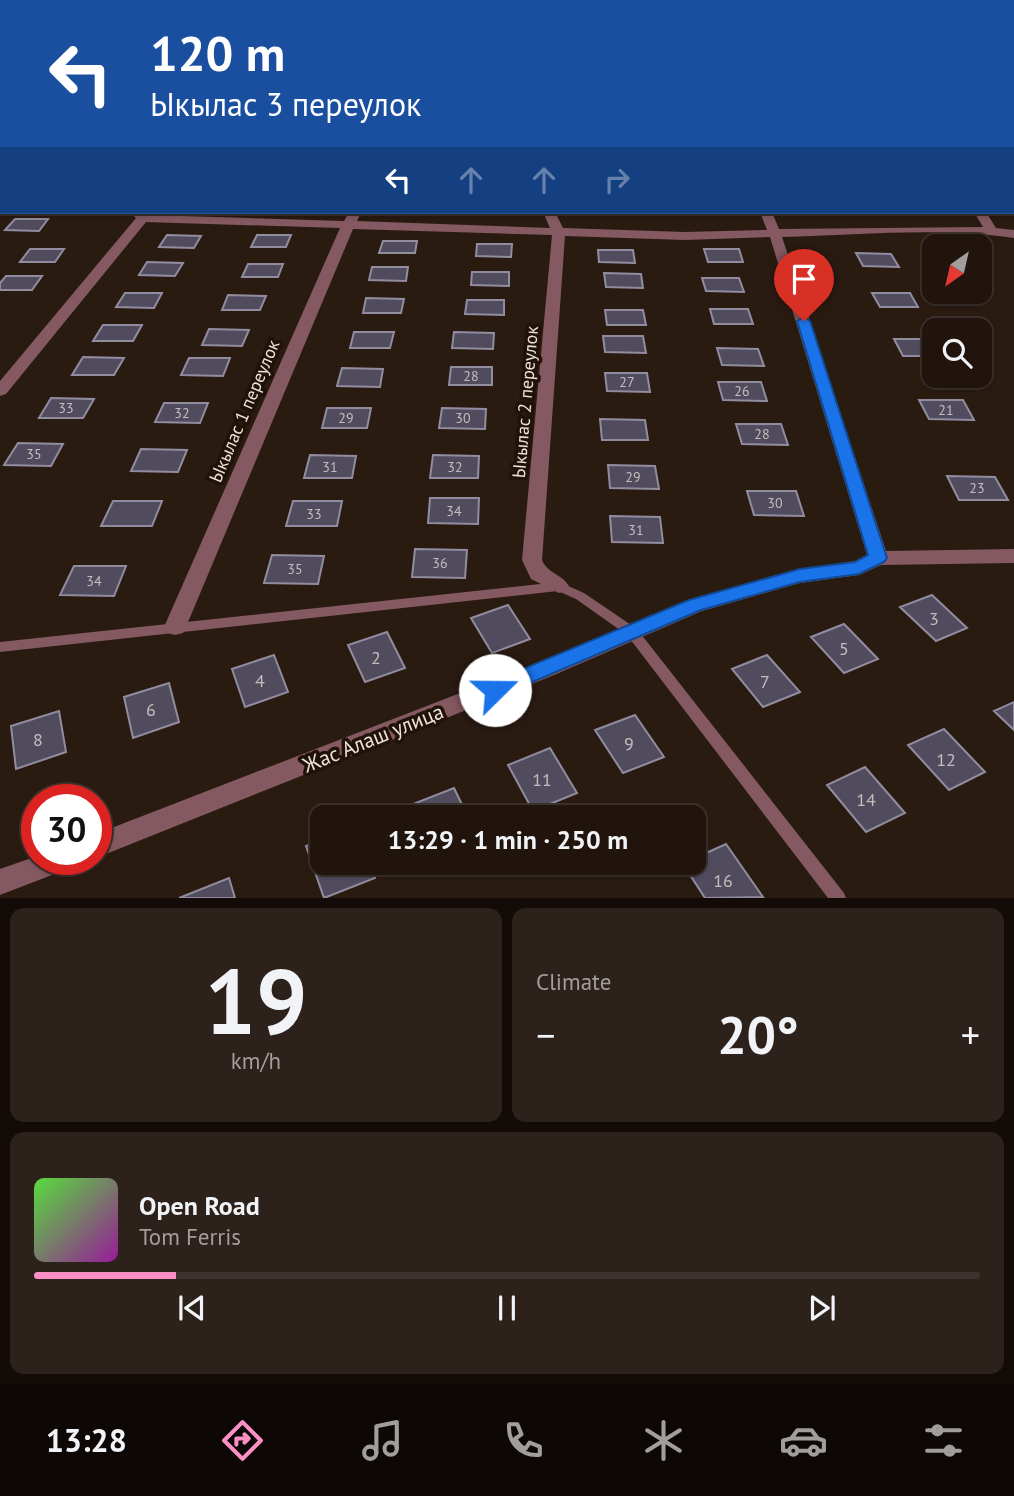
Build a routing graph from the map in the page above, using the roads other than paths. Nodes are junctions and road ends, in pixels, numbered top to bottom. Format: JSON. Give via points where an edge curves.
{"nodes":[{"id":1,"x":140,"y":214,"type":"edge"},
{"id":2,"x":549,"y":214,"type":"edge"},
{"id":3,"x":767,"y":214,"type":"edge"},
{"id":4,"x":981,"y":214,"type":"edge"},
{"id":5,"x":352,"y":218,"type":"edge"},
{"id":6,"x":992,"y":231,"type":"junction"},
{"id":7,"x":559,"y":232,"type":"junction"},
{"id":8,"x":774,"y":234,"type":"junction"},
{"id":9,"x":1014,"y":234,"type":"edge"},
{"id":10,"x":0,"y":391,"type":"edge"},
{"id":11,"x":1014,"y":556,"type":"edge"},
{"id":12,"x":878,"y":558,"type":"junction"},
{"id":13,"x":559,"y":586,"type":"junction"},
{"id":14,"x":174,"y":627,"type":"junction"},
{"id":15,"x":632,"y":632,"type":"junction"},
{"id":16,"x":0,"y":647,"type":"edge"},
{"id":17,"x":112,"y":840,"type":"edge"},
{"id":18,"x":21,"y":875,"type":"edge"},
{"id":19,"x":0,"y":883,"type":"edge"},
{"id":20,"x":838,"y":898,"type":"edge"}],
"edges":[{"from":1,"to":5,"type":"street"},
{"from":1,"to":10,"type":"street"},
{"from":2,"to":7,"type":"street"},
{"from":3,"to":8,"type":"street"},
{"from":4,"to":6,"type":"street"},
{"from":5,"to":7,"type":"street"},
{"from":5,"to":14,"type":"street","name":"Ыкылас 1 переулок"},
{"from":6,"to":8,"type":"street"},
{"from":6,"to":9,"type":"street"},
{"from":7,"to":8,"type":"street"},
{"from":7,"to":13,"type":"street","name":"Ыкылас 2 переулок","via":[[533,560],[538,573]]},
{"from":8,"to":12,"type":"street"},
{"from":11,"to":12,"type":"street","name":"Жас Алаш улица"},
{"from":12,"to":15,"type":"street","name":"Жас Алаш улица","via":[[859,568],[800,576],[695,605]]},
{"from":13,"to":14,"type":"lane"},
{"from":13,"to":15,"type":"lane"},
{"from":14,"to":16,"type":"lane"},
{"from":15,"to":17,"type":"street","name":"Жас Алаш улица"},
{"from":15,"to":20,"type":"lane"},
{"from":18,"to":19,"type":"street"}]}
